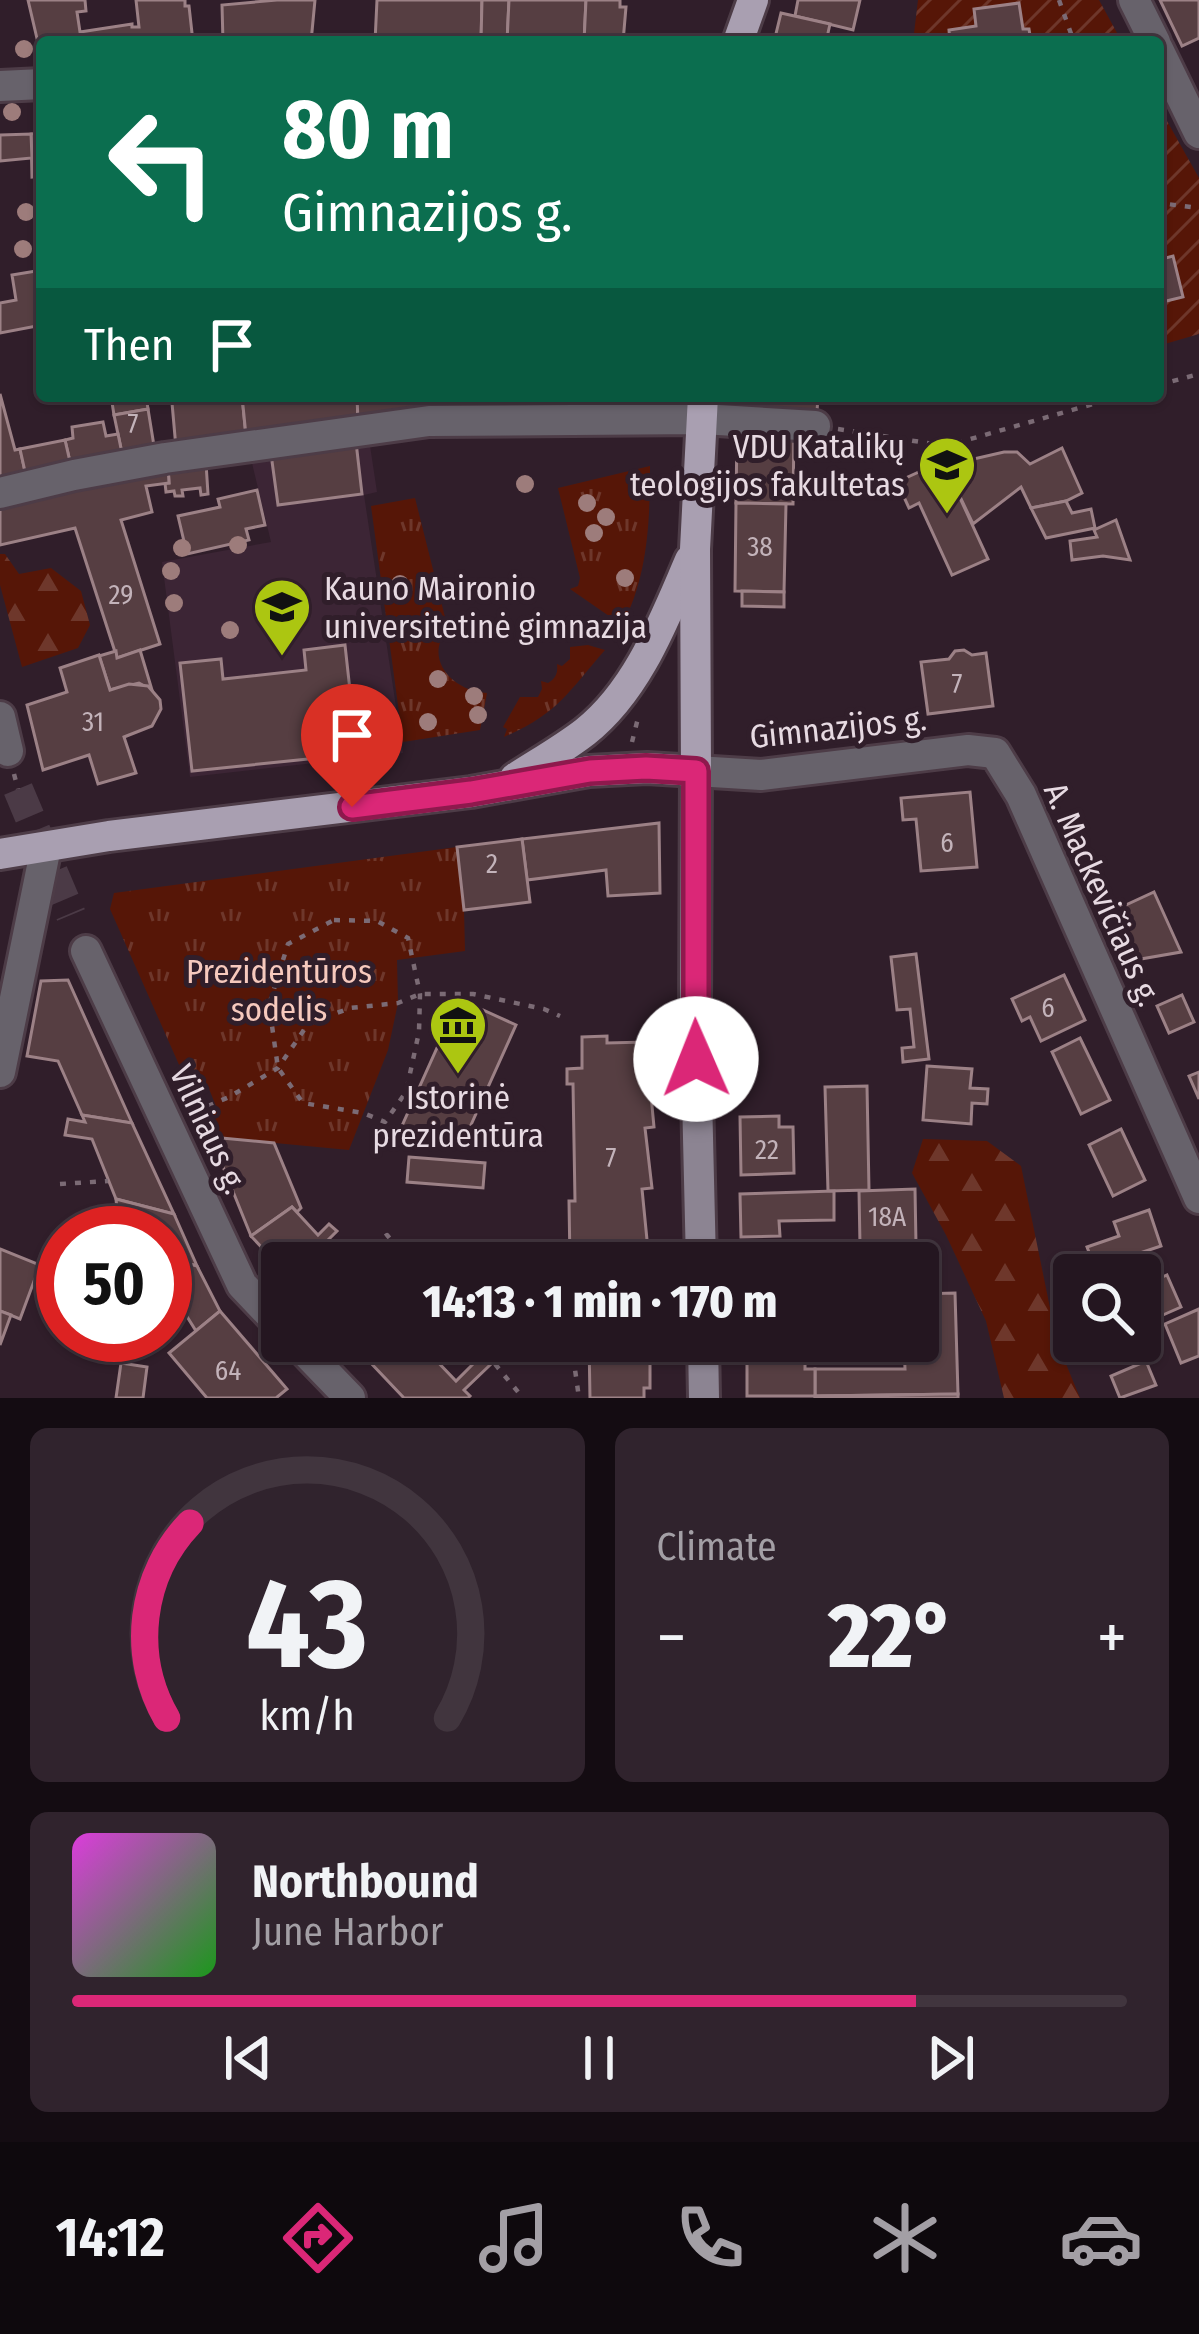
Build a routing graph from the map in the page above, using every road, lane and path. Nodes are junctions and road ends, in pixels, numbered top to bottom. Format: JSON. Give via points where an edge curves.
{"nodes":[{"id":1,"x":753,"y":0,"type":"edge"},
{"id":2,"x":1059,"y":0,"type":"edge"},
{"id":3,"x":1134,"y":0,"type":"edge"},
{"id":4,"x":740,"y":36,"type":"edge"},
{"id":5,"x":1072,"y":36,"type":"edge"},
{"id":6,"x":1152,"y":36,"type":"edge"},
{"id":7,"x":1164,"y":61,"type":"edge"},
{"id":8,"x":36,"y":84,"type":"edge"},
{"id":9,"x":0,"y":86,"type":"edge"},
{"id":10,"x":1199,"y":133,"type":"edge"},
{"id":11,"x":1164,"y":201,"type":"edge"},
{"id":12,"x":1199,"y":208,"type":"edge"},
{"id":13,"x":1199,"y":374,"type":"edge"},
{"id":14,"x":1164,"y":384,"type":"edge"},
{"id":15,"x":1100,"y":402,"type":"edge"},
{"id":16,"x":702,"y":408,"type":"edge"},
{"id":17,"x":815,"y":426,"type":"joint"},
{"id":18,"x":0,"y":493,"type":"edge"},
{"id":19,"x":695,"y":549,"type":"junction"},
{"id":20,"x":0,"y":717,"type":"edge"},
{"id":21,"x":8,"y":751,"type":"dead end"},
{"id":22,"x":995,"y":753,"type":"joint"},
{"id":23,"x":696,"y":771,"type":"junction"},
{"id":24,"x":503,"y":786,"type":"junction"},
{"id":25,"x":46,"y":847,"type":"junction"},
{"id":26,"x":0,"y":854,"type":"edge"},
{"id":27,"x":86,"y":951,"type":"tunnel mouth"},
{"id":28,"x":420,"y":994,"type":"junction"},
{"id":29,"x":560,"y":1016,"type":"dead end"},
{"id":30,"x":278,"y":1068,"type":"junction"},
{"id":31,"x":0,"y":1072,"type":"edge"},
{"id":32,"x":167,"y":1125,"type":"junction"},
{"id":33,"x":108,"y":1181,"type":"dead end"},
{"id":34,"x":60,"y":1184,"type":"dead end"},
{"id":35,"x":1199,"y":1198,"type":"edge"},
{"id":36,"x":700,"y":1242,"type":"edge"},
{"id":37,"x":261,"y":1305,"type":"edge"},
{"id":38,"x":310,"y":1362,"type":"edge"},
{"id":39,"x":493,"y":1362,"type":"edge"},
{"id":40,"x":574,"y":1362,"type":"edge"},
{"id":41,"x":703,"y":1362,"type":"edge"},
{"id":42,"x":331,"y":1392,"type":"edge"},
{"id":43,"x":523,"y":1398,"type":"edge"},
{"id":44,"x":579,"y":1398,"type":"edge"},
{"id":45,"x":704,"y":1398,"type":"edge"}],
"edges":[{"from":1,"to":4,"type":"main road"},
{"from":2,"to":5,"type":"path"},
{"from":3,"to":6,"type":"street"},
{"from":7,"to":10,"type":"street"},
{"from":8,"to":9,"type":"street"},
{"from":11,"to":12,"type":"path"},
{"from":13,"to":14,"type":"path"},
{"from":15,"to":17,"type":"path","via":[[946,446]]},
{"from":16,"to":17,"type":"street"},
{"from":16,"to":18,"type":"street","via":[[429,421],[165,458]]},
{"from":16,"to":19,"type":"main road"},
{"from":19,"to":23,"type":"main road"},
{"from":19,"to":24,"type":"main road","via":[[637,671],[608,709]]},
{"from":20,"to":21,"type":"street"},
{"from":22,"to":23,"type":"street","name":"Gimnazijos g.","via":[[761,775]]},
{"from":22,"to":35,"type":"street","name":"A. Mackevičiaus g.","via":[[1021,795]]},
{"from":23,"to":24,"type":"main road","name":"Gimnazijos g.","via":[[627,768]]},
{"from":23,"to":36,"type":"main road"},
{"from":24,"to":25,"type":"main road","name":"Gimnazijos g."},
{"from":25,"to":26,"type":"main road","name":"Gimnazijos g."},
{"from":25,"to":31,"type":"street"},
{"from":27,"to":32,"type":"street","name":"Vilniaus g."},
{"from":28,"to":29,"type":"path","via":[[473,994]]},
{"from":28,"to":30,"type":"path","via":[[308,1024]]},
{"from":28,"to":30,"type":"path","via":[[406,1091],[385,1122],[303,1103]]},
{"from":28,"to":30,"type":"path","via":[[407,938],[377,921],[334,920],[288,944],[269,1005]]},
{"from":30,"to":32,"type":"path"},
{"from":32,"to":37,"type":"street","name":"Vilniaus g.","via":[[242,1285]]},
{"from":33,"to":34,"type":"path"},
{"from":38,"to":42,"type":"street"},
{"from":39,"to":43,"type":"path"},
{"from":40,"to":44,"type":"path"},
{"from":41,"to":45,"type":"main road"}]}
